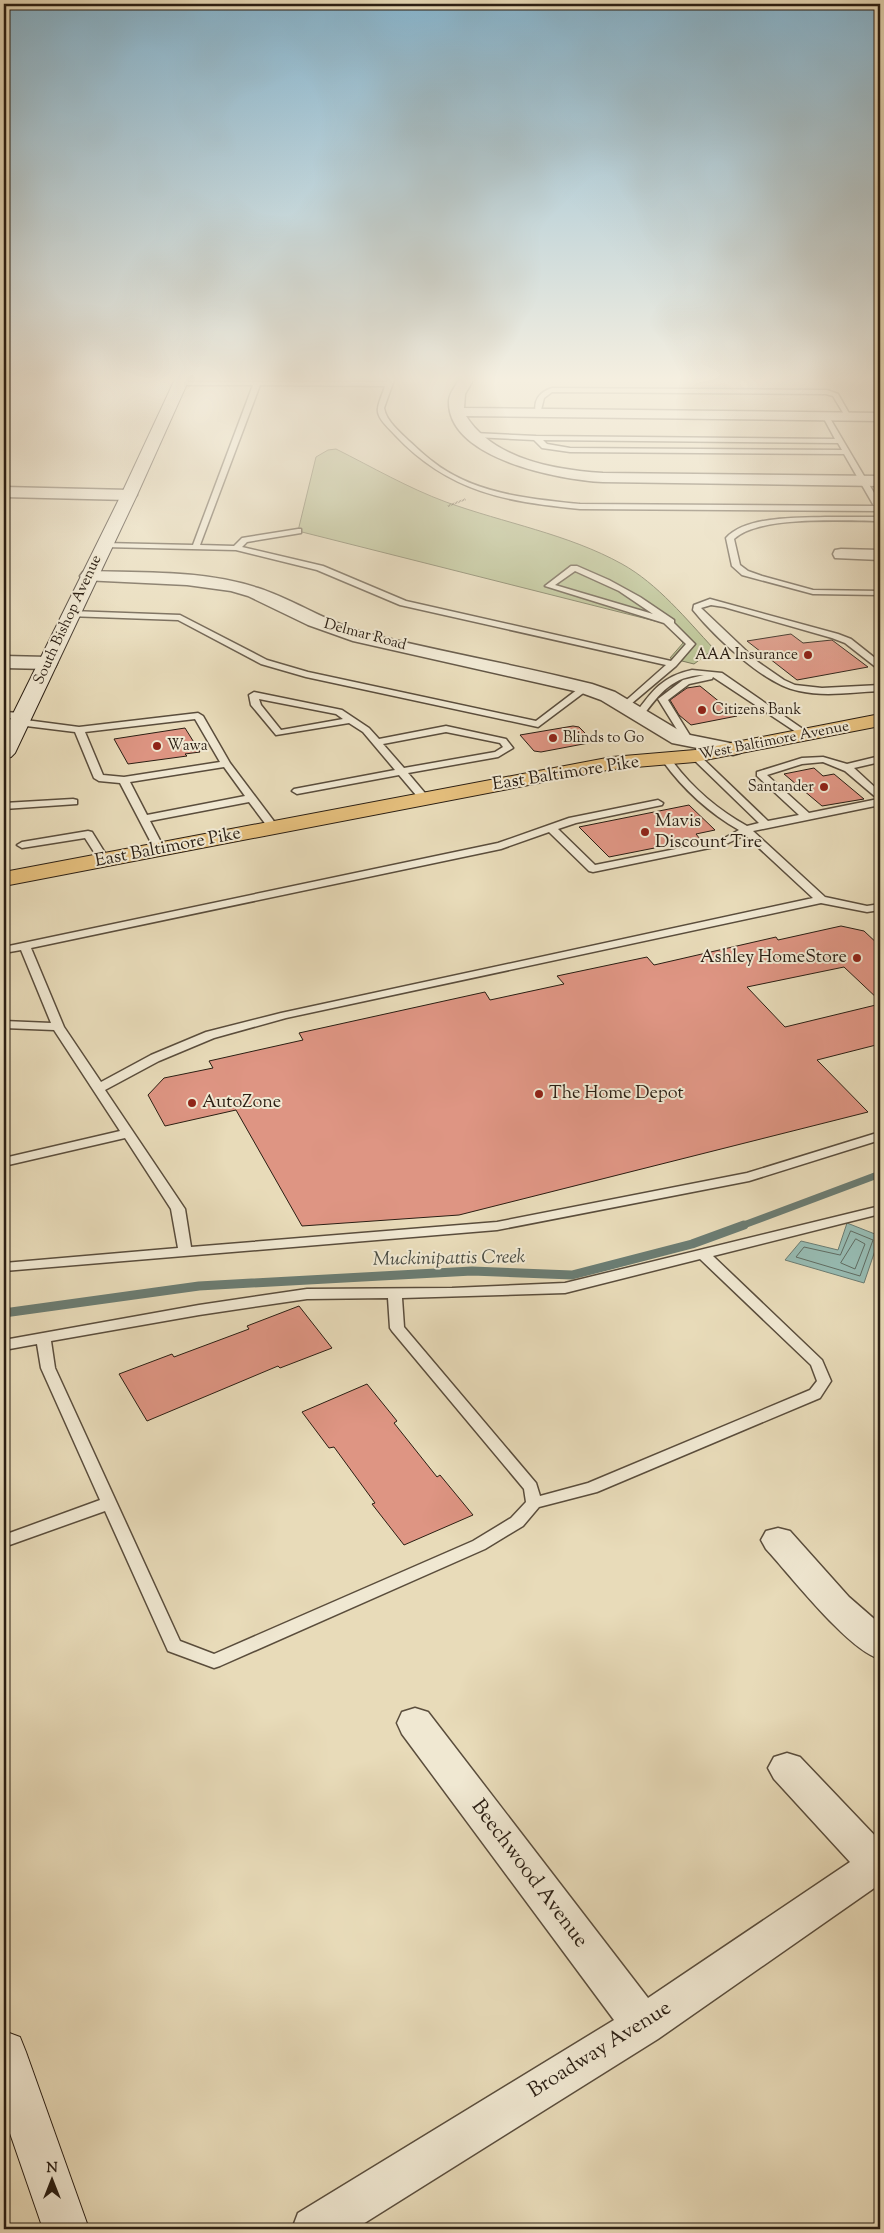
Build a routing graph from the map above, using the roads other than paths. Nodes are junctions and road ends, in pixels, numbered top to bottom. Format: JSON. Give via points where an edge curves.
{"nodes":[{"id":1,"x":134,"y":481,"type":"edge"},
{"id":2,"x":220,"y":481,"type":"edge"},
{"id":3,"x":463,"y":481,"type":"edge"},
{"id":4,"x":864,"y":481,"type":"edge"},
{"id":5,"x":4,"y":492,"type":"edge"},
{"id":6,"x":128,"y":495,"type":"junction"},
{"id":7,"x":880,"y":509,"type":"edge"},
{"id":8,"x":880,"y":519,"type":"edge"},
{"id":9,"x":298,"y":531,"type":"dead end"},
{"id":10,"x":104,"y":544,"type":"junction"},
{"id":11,"x":196,"y":546,"type":"junction"},
{"id":12,"x":236,"y":548,"type":"junction"},
{"id":13,"x":841,"y":554,"type":"dead end"},
{"id":14,"x":880,"y":555,"type":"edge"},
{"id":15,"x":88,"y":576,"type":"junction"},
{"id":16,"x":880,"y":593,"type":"edge"},
{"id":17,"x":71,"y":614,"type":"junction"},
{"id":18,"x":671,"y":622,"type":"junction"},
{"id":19,"x":4,"y":662,"type":"edge"},
{"id":20,"x":48,"y":663,"type":"junction"},
{"id":21,"x":673,"y":664,"type":"junction"},
{"id":22,"x":880,"y":666,"type":"edge"},
{"id":23,"x":719,"y":675,"type":"junction"},
{"id":24,"x":585,"y":688,"type":"junction"},
{"id":25,"x":880,"y":688,"type":"edge"},
{"id":26,"x":632,"y":711,"type":"junction"},
{"id":27,"x":15,"y":718,"type":"edge"},
{"id":28,"x":351,"y":720,"type":"junction"},
{"id":29,"x":880,"y":720,"type":"edge"},
{"id":30,"x":79,"y":730,"type":"junction"},
{"id":31,"x":805,"y":734,"type":"junction"},
{"id":32,"x":376,"y":742,"type":"junction"},
{"id":33,"x":692,"y":749,"type":"junction"},
{"id":34,"x":4,"y":753,"type":"edge"},
{"id":35,"x":880,"y":759,"type":"edge"},
{"id":36,"x":667,"y":760,"type":"junction"},
{"id":37,"x":226,"y":764,"type":"junction"},
{"id":38,"x":845,"y":766,"type":"junction"},
{"id":39,"x":194,"y":769,"type":"junction"},
{"id":40,"x":401,"y":771,"type":"junction"},
{"id":41,"x":156,"y":775,"type":"junction"},
{"id":42,"x":200,"y":778,"type":"dead end"},
{"id":43,"x":124,"y":780,"type":"junction"},
{"id":44,"x":162,"y":784,"type":"dead end"},
{"id":45,"x":297,"y":790,"type":"dead end"},
{"id":46,"x":880,"y":797,"type":"edge"},
{"id":47,"x":252,"y":798,"type":"junction"},
{"id":48,"x":425,"y":799,"type":"junction"},
{"id":49,"x":73,"y":802,"type":"dead end"},
{"id":50,"x":880,"y":802,"type":"edge"},
{"id":51,"x":658,"y":803,"type":"dead end"},
{"id":52,"x":4,"y":806,"type":"edge"},
{"id":53,"x":381,"y":816,"type":"junction"},
{"id":54,"x":807,"y":816,"type":"junction"},
{"id":55,"x":144,"y":819,"type":"junction"},
{"id":56,"x":766,"y":824,"type":"junction"},
{"id":57,"x":274,"y":828,"type":"junction"},
{"id":58,"x":552,"y":828,"type":"junction"},
{"id":59,"x":746,"y":830,"type":"junction"},
{"id":60,"x":22,"y":845,"type":"dead end"},
{"id":61,"x":160,"y":850,"type":"junction"},
{"id":62,"x":105,"y":860,"type":"junction"},
{"id":63,"x":4,"y":880,"type":"edge"},
{"id":64,"x":4,"y":899,"type":"edge"},
{"id":65,"x":821,"y":900,"type":"junction"},
{"id":66,"x":880,"y":906,"type":"edge"},
{"id":67,"x":25,"y":946,"type":"junction"},
{"id":68,"x":4,"y":950,"type":"edge"},
{"id":69,"x":4,"y":1025,"type":"edge"},
{"id":70,"x":58,"y":1027,"type":"junction"},
{"id":71,"x":99,"y":1088,"type":"junction"},
{"id":72,"x":129,"y":1133,"type":"junction"},
{"id":73,"x":880,"y":1136,"type":"edge"},
{"id":74,"x":4,"y":1162,"type":"edge"},
{"id":75,"x":880,"y":1210,"type":"edge"},
{"id":76,"x":184,"y":1251,"type":"junction"},
{"id":77,"x":703,"y":1254,"type":"junction"},
{"id":78,"x":4,"y":1267,"type":"edge"},
{"id":79,"x":395,"y":1294,"type":"junction"},
{"id":80,"x":43,"y":1339,"type":"junction"},
{"id":81,"x":4,"y":1345,"type":"edge"},
{"id":82,"x":109,"y":1503,"type":"junction"},
{"id":83,"x":534,"y":1503,"type":"junction"},
{"id":84,"x":778,"y":1540,"type":"dead end"},
{"id":85,"x":4,"y":1541,"type":"edge"},
{"id":86,"x":880,"y":1645,"type":"edge"},
{"id":87,"x":415,"y":1722,"type":"dead end"},
{"id":88,"x":787,"y":1768,"type":"dead end"},
{"id":89,"x":879,"y":1865,"type":"edge"},
{"id":90,"x":643,"y":2025,"type":"junction"},
{"id":91,"x":4,"y":2052,"type":"edge"},
{"id":92,"x":66,"y":2229,"type":"edge"},
{"id":93,"x":314,"y":2229,"type":"edge"}],
"edges":[{"from":1,"to":6,"type":"main road","name":"South Bishop Avenue"},
{"from":2,"to":11,"type":"lane"},
{"from":3,"to":7,"type":"lane","via":[[518,499],[572,506]]},
{"from":4,"to":7,"type":"lane"},
{"from":5,"to":6,"type":"street"},
{"from":6,"to":10,"type":"main road","name":"South Bishop Avenue"},
{"from":8,"to":16,"type":"lane","via":[[783,521],[737,531],[730,538],[736,566],[745,573],[813,592]]},
{"from":9,"to":12,"type":"lane","via":[[245,540]]},
{"from":10,"to":11,"type":"lane"},
{"from":10,"to":15,"type":"main road","name":"South Bishop Avenue"},
{"from":11,"to":12,"type":"lane"},
{"from":12,"to":21,"type":"lane","via":[[320,568],[403,604]]},
{"from":13,"to":14,"type":"street"},
{"from":15,"to":17,"type":"main road","name":"South Bishop Avenue"},
{"from":15,"to":24,"type":"street","name":"Delmar Road","via":[[187,580],[233,586],[359,637]]},
{"from":17,"to":20,"type":"main road","name":"South Bishop Avenue"},
{"from":17,"to":24,"type":"lane","via":[[180,618],[264,662],[538,724]]},
{"from":18,"to":18,"type":"lane","via":[[602,577],[574,568],[549,586]]},
{"from":18,"to":21,"type":"lane","via":[[691,644]]},
{"from":19,"to":20,"type":"street"},
{"from":20,"to":27,"type":"main road","name":"South Bishop Avenue"},
{"from":21,"to":26,"type":"lane"},
{"from":22,"to":25,"type":"lane","via":[[848,641],[835,636],[725,604],[710,602],[696,610],[730,643],[779,681],[794,688]]},
{"from":23,"to":26,"type":"lane","via":[[703,671],[676,675],[648,702]]},
{"from":23,"to":31,"type":"lane"},
{"from":23,"to":33,"type":"lane","via":[[686,682],[663,699],[664,705],[685,730]]},
{"from":24,"to":26,"type":"street","name":"Delmar Road","via":[[608,696]]},
{"from":26,"to":33,"type":"street","name":"Delmar Road"},
{"from":26,"to":36,"type":"street"},
{"from":27,"to":30,"type":"lane"},
{"from":27,"to":34,"type":"main road","name":"South Bishop Avenue"},
{"from":28,"to":28,"type":"lane","via":[[340,712],[254,695],[256,705],[279,733]]},
{"from":28,"to":32,"type":"lane"},
{"from":29,"to":31,"type":"main road","name":"West Baltimore Avenue"},
{"from":30,"to":37,"type":"lane","via":[[198,716]]},
{"from":30,"to":43,"type":"lane","via":[[99,778]]},
{"from":31,"to":33,"type":"main road","name":"West Baltimore Avenue","via":[[733,749]]},
{"from":32,"to":40,"type":"lane"},
{"from":32,"to":40,"type":"lane","via":[[446,729],[503,741],[508,748],[498,754]]},
{"from":33,"to":36,"type":"main road","name":"West Baltimore Avenue"},
{"from":33,"to":56,"type":"lane"},
{"from":35,"to":38,"type":"lane"},
{"from":36,"to":48,"type":"main road","name":"East Baltimore Pike","via":[[612,763]]},
{"from":36,"to":53,"type":"main road","name":"East Baltimore Pike","via":[[633,778]]},
{"from":36,"to":59,"type":"lane","via":[[680,778],[725,818]]},
{"from":37,"to":39,"type":"lane"},
{"from":37,"to":47,"type":"lane"},
{"from":38,"to":46,"type":"lane"},
{"from":38,"to":54,"type":"lane","via":[[818,758],[790,763],[760,774]]},
{"from":39,"to":41,"type":"lane"},
{"from":39,"to":42,"type":"lane"},
{"from":40,"to":45,"type":"lane"},
{"from":40,"to":48,"type":"lane"},
{"from":41,"to":43,"type":"lane"},
{"from":41,"to":44,"type":"lane"},
{"from":43,"to":55,"type":"lane"},
{"from":47,"to":55,"type":"lane","via":[[175,808]]},
{"from":47,"to":57,"type":"lane"},
{"from":48,"to":53,"type":"main road","name":"East Baltimore Pike"},
{"from":49,"to":52,"type":"lane"},
{"from":50,"to":54,"type":"lane"},
{"from":51,"to":58,"type":"lane","via":[[573,820]]},
{"from":53,"to":57,"type":"main road","name":"East Baltimore Pike"},
{"from":53,"to":64,"type":"main road","name":"East Baltimore Pike"},
{"from":54,"to":56,"type":"lane"},
{"from":55,"to":61,"type":"lane"},
{"from":56,"to":59,"type":"lane"},
{"from":57,"to":61,"type":"main road","name":"East Baltimore Pike"},
{"from":58,"to":59,"type":"lane","via":[[593,869],[724,842]]},
{"from":58,"to":67,"type":"lane","via":[[501,846]]},
{"from":59,"to":65,"type":"lane"},
{"from":60,"to":62,"type":"lane","via":[[88,834]]},
{"from":61,"to":62,"type":"main road","name":"East Baltimore Pike"},
{"from":62,"to":63,"type":"main road","name":"East Baltimore Pike"},
{"from":65,"to":66,"type":"lane","via":[[867,909]]},
{"from":65,"to":71,"type":"lane","via":[[210,1035],[154,1058]]},
{"from":67,"to":68,"type":"lane"},
{"from":67,"to":70,"type":"lane"},
{"from":69,"to":70,"type":"lane"},
{"from":70,"to":71,"type":"lane"},
{"from":71,"to":72,"type":"lane"},
{"from":72,"to":74,"type":"lane"},
{"from":72,"to":76,"type":"lane","via":[[178,1209]]},
{"from":73,"to":76,"type":"lane","via":[[749,1177],[497,1226]]},
{"from":75,"to":77,"type":"lane"},
{"from":76,"to":78,"type":"lane"},
{"from":77,"to":79,"type":"lane","via":[[565,1288]]},
{"from":77,"to":83,"type":"lane","via":[[817,1363],[824,1380],[815,1394],[592,1488]]},
{"from":79,"to":80,"type":"lane","via":[[308,1294],[198,1310]]},
{"from":79,"to":83,"type":"lane","via":[[398,1328],[531,1487]]},
{"from":80,"to":81,"type":"lane"},
{"from":80,"to":82,"type":"lane","via":[[48,1368]]},
{"from":82,"to":83,"type":"lane","via":[[174,1646],[214,1662],[479,1546],[517,1522]]},
{"from":82,"to":85,"type":"lane"},
{"from":84,"to":86,"type":"street","via":[[837,1606]]},
{"from":87,"to":90,"type":"street","name":"Beechwood Avenue"},
{"from":88,"to":89,"type":"street"},
{"from":89,"to":90,"type":"street","name":"Broadway Avenue"},
{"from":90,"to":93,"type":"street","name":"Broadway Avenue"},
{"from":91,"to":92,"type":"main road"}]}
